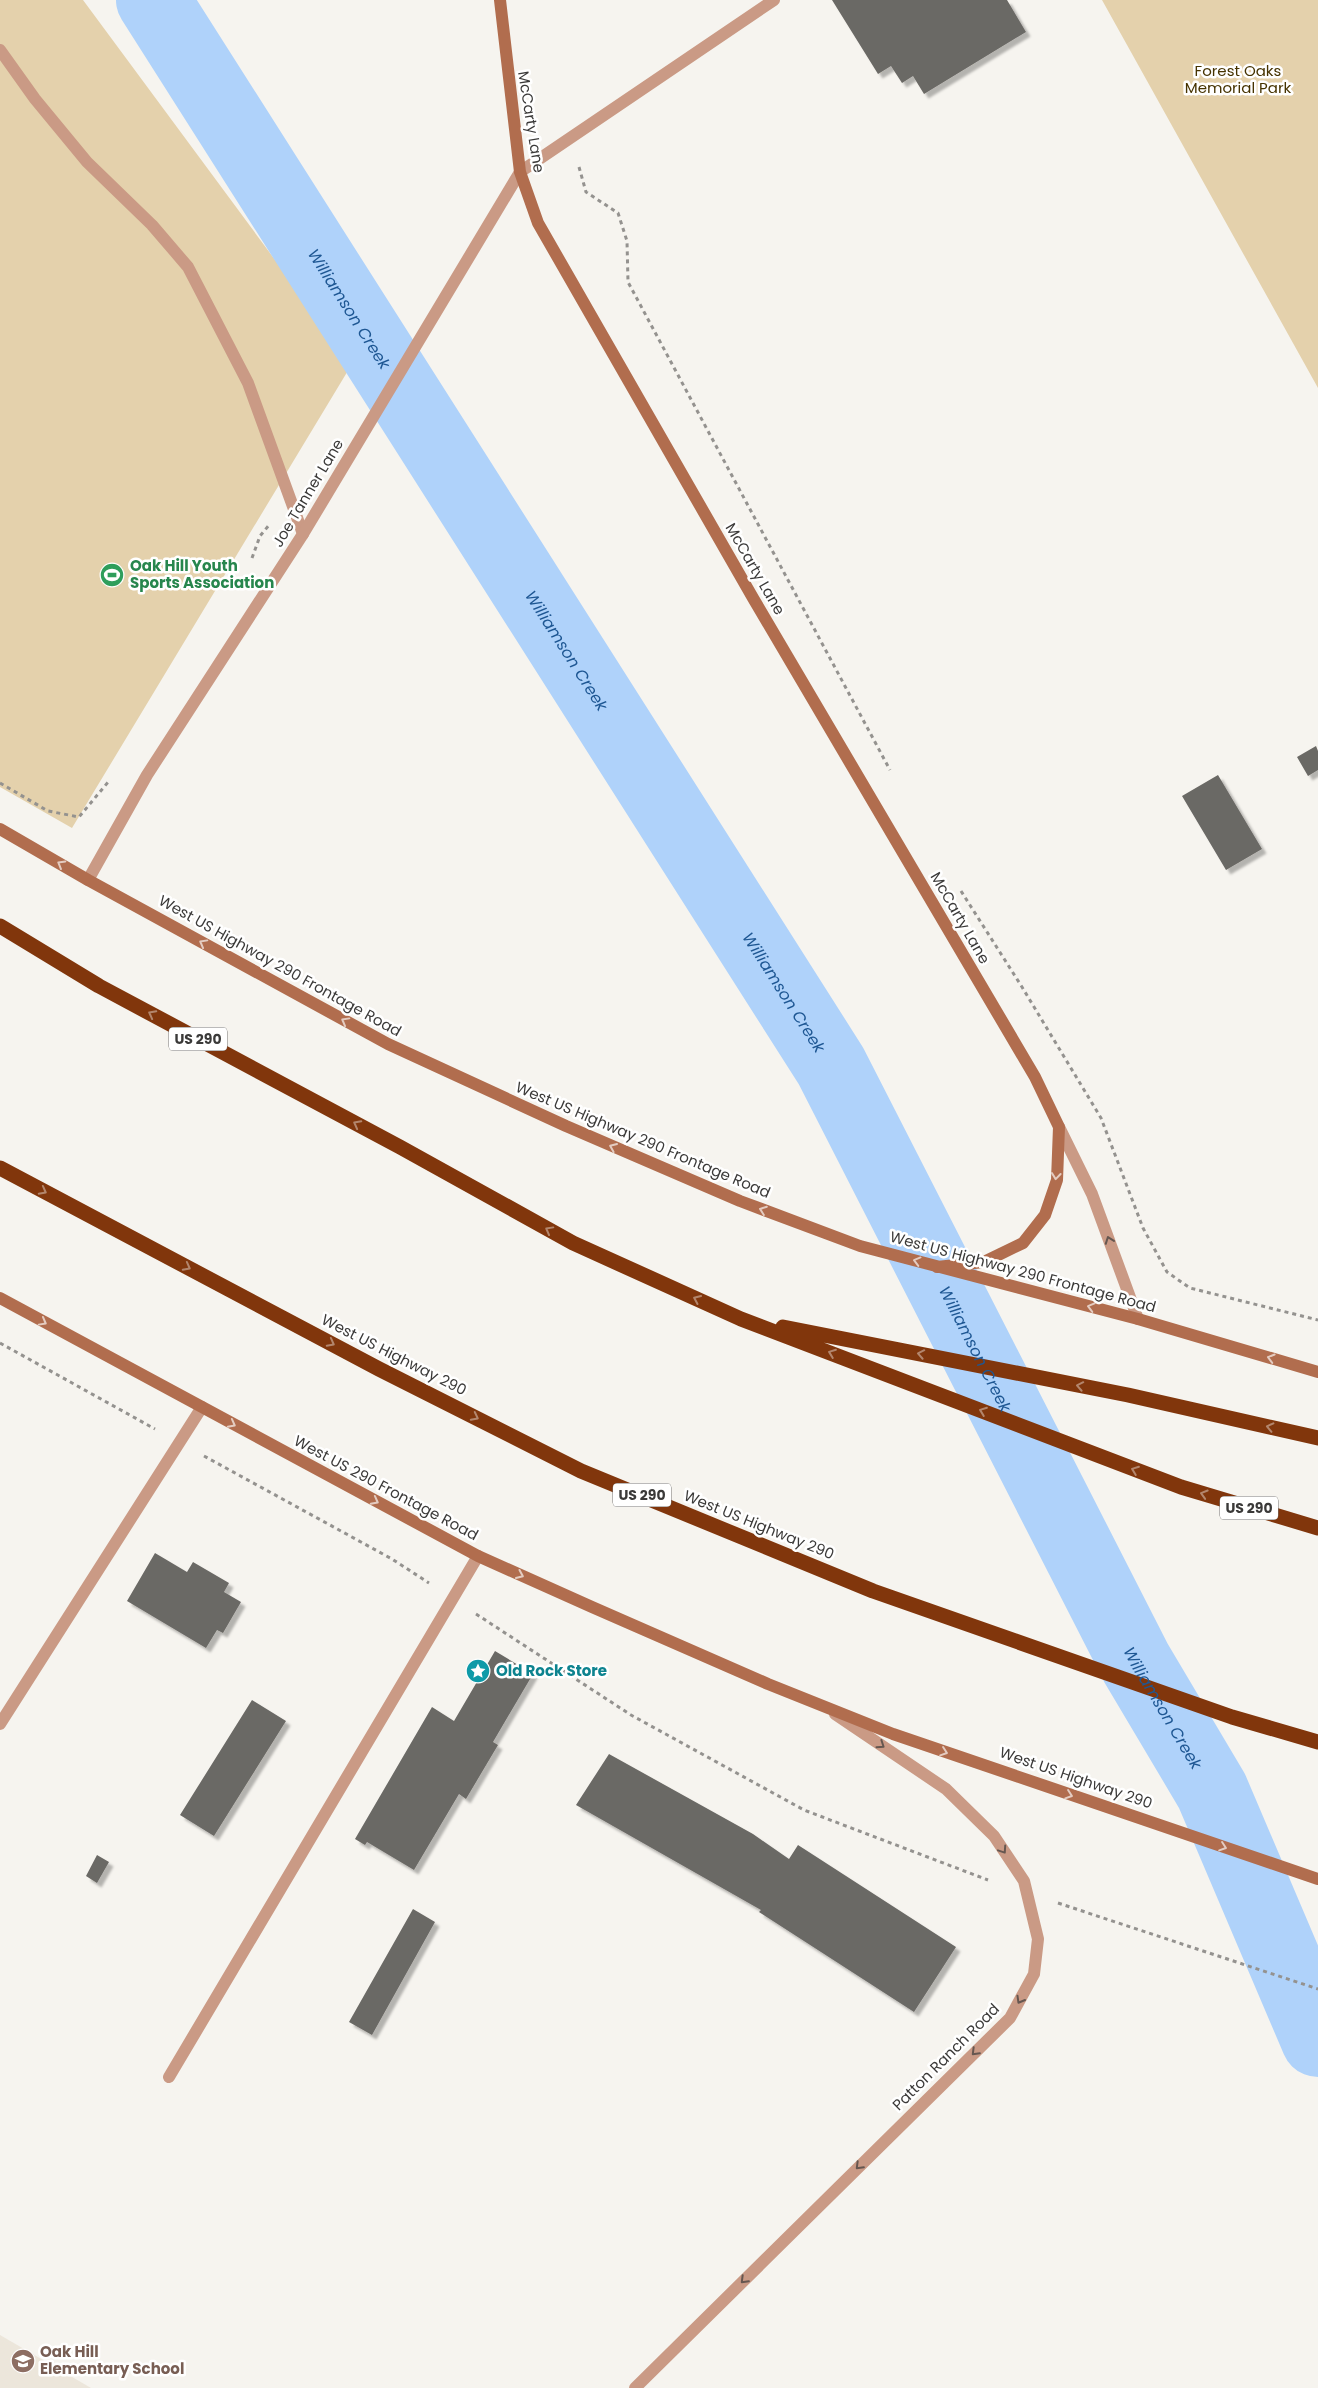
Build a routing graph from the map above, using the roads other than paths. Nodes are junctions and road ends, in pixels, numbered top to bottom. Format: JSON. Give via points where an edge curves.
{"nodes":[{"id":1,"x":500,"y":0,"type":"edge"},
{"id":2,"x":774,"y":0,"type":"edge"},
{"id":3,"x":0,"y":50,"type":"edge"},
{"id":4,"x":520,"y":172,"type":"junction"},
{"id":5,"x":303,"y":534,"type":"junction"},
{"id":6,"x":0,"y":829,"type":"edge"},
{"id":7,"x":88,"y":880,"type":"junction"},
{"id":8,"x":0,"y":926,"type":"edge"},
{"id":9,"x":1059,"y":1127,"type":"junction"},
{"id":10,"x":0,"y":1168,"type":"edge"},
{"id":11,"x":937,"y":1267,"type":"junction"},
{"id":12,"x":0,"y":1298,"type":"edge"},
{"id":13,"x":741,"y":1318,"type":"junction"},
{"id":14,"x":1138,"y":1319,"type":"junction"},
{"id":15,"x":1318,"y":1372,"type":"edge"},
{"id":16,"x":202,"y":1408,"type":"junction"},
{"id":17,"x":1318,"y":1438,"type":"edge"},
{"id":18,"x":1318,"y":1528,"type":"edge"},
{"id":19,"x":478,"y":1556,"type":"junction"},
{"id":20,"x":768,"y":1684,"type":"joint"},
{"id":21,"x":826,"y":1708,"type":"junction"},
{"id":22,"x":0,"y":1724,"type":"edge"},
{"id":23,"x":1318,"y":1742,"type":"edge"},
{"id":24,"x":1318,"y":1879,"type":"edge"},
{"id":25,"x":169,"y":2078,"type":"dead end"},
{"id":26,"x":635,"y":2388,"type":"edge"}],
"edges":[{"from":1,"to":4,"type":"main road","name":"McCarty Lane"},
{"from":2,"to":4,"type":"street"},
{"from":3,"to":5,"type":"street","via":[[87,162],[152,225],[188,267],[248,383]]},
{"from":4,"to":5,"type":"street","name":"Joe Tanner Lane"},
{"from":4,"to":9,"type":"main road","name":"McCarty Lane","via":[[538,223],[753,598],[1035,1078]]},
{"from":5,"to":7,"type":"street","name":"Joe Tanner Lane","via":[[147,776]]},
{"from":7,"to":6,"type":"main road","name":"West US Highway 290 Frontage Road","one_way":true},
{"from":11,"to":7,"type":"main road","name":"West US Highway 290 Frontage Road","one_way":true,"via":[[860,1246],[740,1202],[566,1126],[388,1044]]},
{"from":13,"to":8,"type":"highway","number":"US 290","one_way":true,"via":[[573,1243],[99,986]]},
{"from":9,"to":11,"type":"main road","name":"McCarty Lane","one_way":true,"via":[[1057,1180],[1045,1215],[1023,1243],[984,1262]]},
{"from":14,"to":9,"type":"street","name":"McCarty Lane","one_way":true,"via":[[1092,1194]]},
{"from":10,"to":23,"type":"highway","name":"West US Highway 290","number":"US 290","one_way":true,"via":[[581,1471],[873,1590],[1232,1717]]},
{"from":14,"to":11,"type":"main road","name":"West US Highway 290 Frontage Road","one_way":true},
{"from":12,"to":16,"type":"main road","name":"West US 290 Frontage Road","one_way":true},
{"from":17,"to":13,"type":"highway","one_way":true,"via":[[1128,1395]]},
{"from":18,"to":13,"type":"highway","number":"US 290","one_way":true,"via":[[1181,1487]]},
{"from":15,"to":14,"type":"main road","name":"West US Highway 290 Frontage Road","one_way":true},
{"from":16,"to":19,"type":"main road","name":"West US 290 Frontage Road","one_way":true},
{"from":16,"to":22,"type":"street"},
{"from":19,"to":20,"type":"main road","name":"West US 290 Frontage Road","one_way":true},
{"from":19,"to":25,"type":"street"},
{"from":20,"to":21,"type":"main road","name":"West US Highway 290"},
{"from":21,"to":24,"type":"main road","name":"West US Highway 290","one_way":true,"via":[[893,1734]]},
{"from":21,"to":26,"type":"street","name":"Patton Ranch Road","one_way":true,"via":[[946,1789],[994,1836],[1024,1881],[1038,1939],[1034,1974],[1010,2018]]}]}
